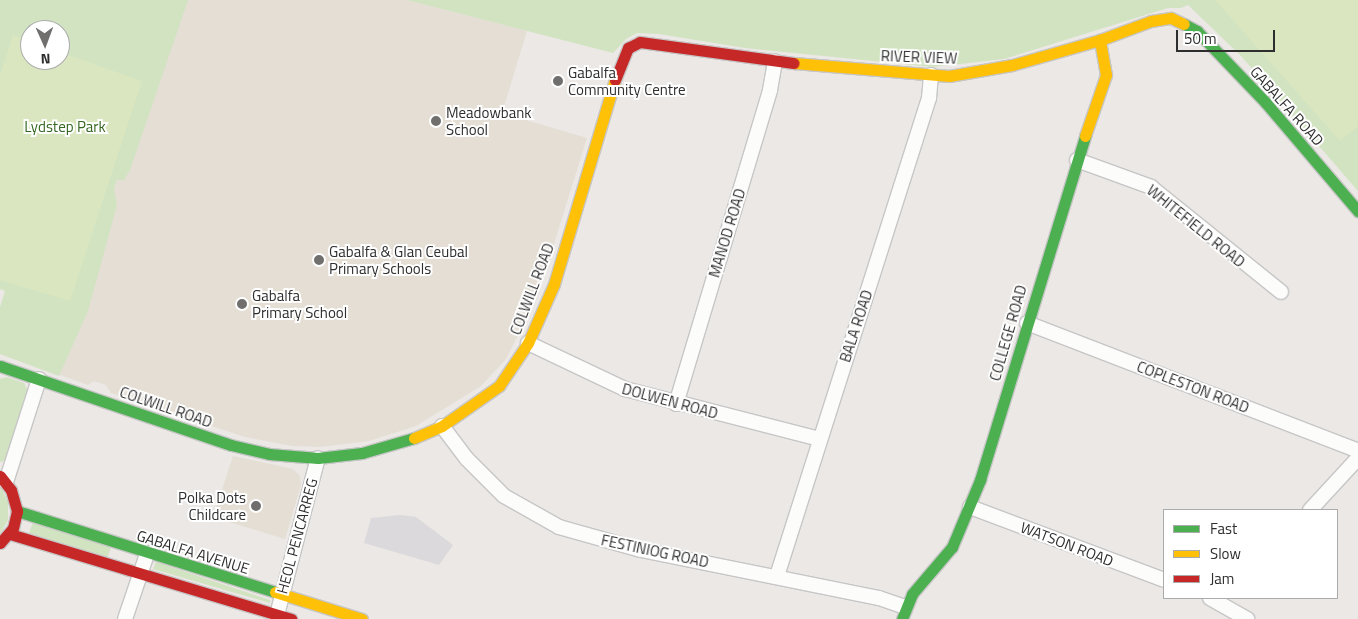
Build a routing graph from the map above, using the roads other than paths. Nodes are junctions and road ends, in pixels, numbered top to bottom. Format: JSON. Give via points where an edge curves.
{"nodes":[{"id":1,"x":1189,"y":24,"type":"joint"},
{"id":2,"x":1100,"y":40,"type":"junction"},
{"id":3,"x":640,"y":42,"type":"joint"},
{"id":4,"x":775,"y":61,"type":"junction"},
{"id":5,"x":931,"y":75,"type":"junction"},
{"id":6,"x":1077,"y":160,"type":"junction"},
{"id":7,"x":1358,"y":211,"type":"edge"},
{"id":8,"x":1281,"y":292,"type":"dead end"},
{"id":9,"x":1027,"y":323,"type":"junction"},
{"id":10,"x":528,"y":343,"type":"junction"},
{"id":11,"x":0,"y":366,"type":"edge"},
{"id":12,"x":40,"y":379,"type":"junction"},
{"id":13,"x":676,"y":404,"type":"junction"},
{"id":14,"x":442,"y":426,"type":"junction"},
{"id":15,"x":820,"y":439,"type":"junction"},
{"id":16,"x":1358,"y":451,"type":"edge"},
{"id":17,"x":318,"y":458,"type":"junction"},
{"id":18,"x":1358,"y":458,"type":"edge"},
{"id":19,"x":3,"y":479,"type":"edge"},
{"id":20,"x":970,"y":507,"type":"junction"},
{"id":21,"x":1311,"y":509,"type":"edge"},
{"id":22,"x":17,"y":511,"type":"junction"},
{"id":23,"x":10,"y":534,"type":"junction"},
{"id":24,"x":0,"y":544,"type":"edge"},
{"id":25,"x":147,"y":554,"type":"junction"},
{"id":26,"x":140,"y":573,"type":"junction"},
{"id":27,"x":777,"y":576,"type":"junction"},
{"id":28,"x":1163,"y":580,"type":"edge"},
{"id":29,"x":281,"y":595,"type":"junction"},
{"id":30,"x":1227,"y":600,"type":"edge"},
{"id":31,"x":904,"y":613,"type":"edge"},
{"id":32,"x":278,"y":615,"type":"junction"},
{"id":33,"x":1238,"y":617,"type":"edge"},
{"id":34,"x":125,"y":619,"type":"edge"},
{"id":35,"x":291,"y":619,"type":"edge"},
{"id":36,"x":362,"y":619,"type":"edge"}],
"edges":[{"from":1,"to":2,"type":"street","name":"RIVER VIEW","via":[[1160,18]]},
{"from":1,"to":7,"type":"street","name":"GABALFA ROAD","via":[[1266,103]]},
{"from":2,"to":5,"type":"street","name":"RIVER VIEW","via":[[989,70]]},
{"from":2,"to":6,"type":"street","name":"COLLEGE ROAD","via":[[1106,75]]},
{"from":3,"to":4,"type":"street","name":"RIVER VIEW"},
{"from":3,"to":10,"type":"street","name":"COLWILL ROAD","via":[[628,48],[622,58],[554,284]]},
{"from":4,"to":5,"type":"street","name":"RIVER VIEW"},
{"from":4,"to":13,"type":"street","name":"MANOD ROAD","via":[[770,90]]},
{"from":5,"to":15,"type":"street","name":"BALA ROAD","via":[[929,98]]},
{"from":6,"to":8,"type":"street","name":"WHITEFIELD ROAD","via":[[1151,188]]},
{"from":6,"to":9,"type":"street","name":"COLLEGE ROAD"},
{"from":9,"to":16,"type":"street","name":"COPLESTON ROAD"},
{"from":9,"to":20,"type":"street","name":"COLLEGE ROAD"},
{"from":10,"to":13,"type":"street","name":"DOLWEN ROAD","via":[[592,376]]},
{"from":10,"to":14,"type":"street","name":"COLWILL ROAD","via":[[499,386]]},
{"from":11,"to":12,"type":"street","name":"COLWILL ROAD"},
{"from":12,"to":17,"type":"street","name":"COLWILL ROAD","via":[[231,445],[268,454]]},
{"from":12,"to":19,"type":"street"},
{"from":13,"to":15,"type":"street","name":"DOLWEN ROAD"},
{"from":14,"to":17,"type":"street","name":"COLWILL ROAD","via":[[386,448]]},
{"from":14,"to":27,"type":"street","name":"FESTINIOG ROAD","via":[[483,477],[504,496],[551,523],[641,550]]},
{"from":15,"to":27,"type":"street","name":"BALA ROAD"},
{"from":17,"to":29,"type":"street","name":"HEOL PENCARREG"},
{"from":18,"to":21,"type":"street"},
{"from":19,"to":22,"type":"street"},
{"from":20,"to":28,"type":"street","name":"WATSON ROAD"},
{"from":20,"to":31,"type":"street","name":"COLLEGE ROAD","via":[[948,555],[918,586]]},
{"from":22,"to":23,"type":"street"},
{"from":22,"to":25,"type":"street","name":"GABALFA AVENUE"},
{"from":23,"to":24,"type":"street"},
{"from":23,"to":26,"type":"street"},
{"from":25,"to":26,"type":"street"},
{"from":25,"to":29,"type":"street","name":"GABALFA AVENUE"},
{"from":26,"to":32,"type":"street"},
{"from":26,"to":34,"type":"street"},
{"from":27,"to":31,"type":"street","name":"FESTINIOG ROAD","via":[[879,598]]},
{"from":29,"to":32,"type":"street","name":"HEOL PENCARREG"},
{"from":29,"to":36,"type":"street","name":"GABALFA AVENUE"},
{"from":30,"to":33,"type":"street"},
{"from":32,"to":35,"type":"street"}]}
